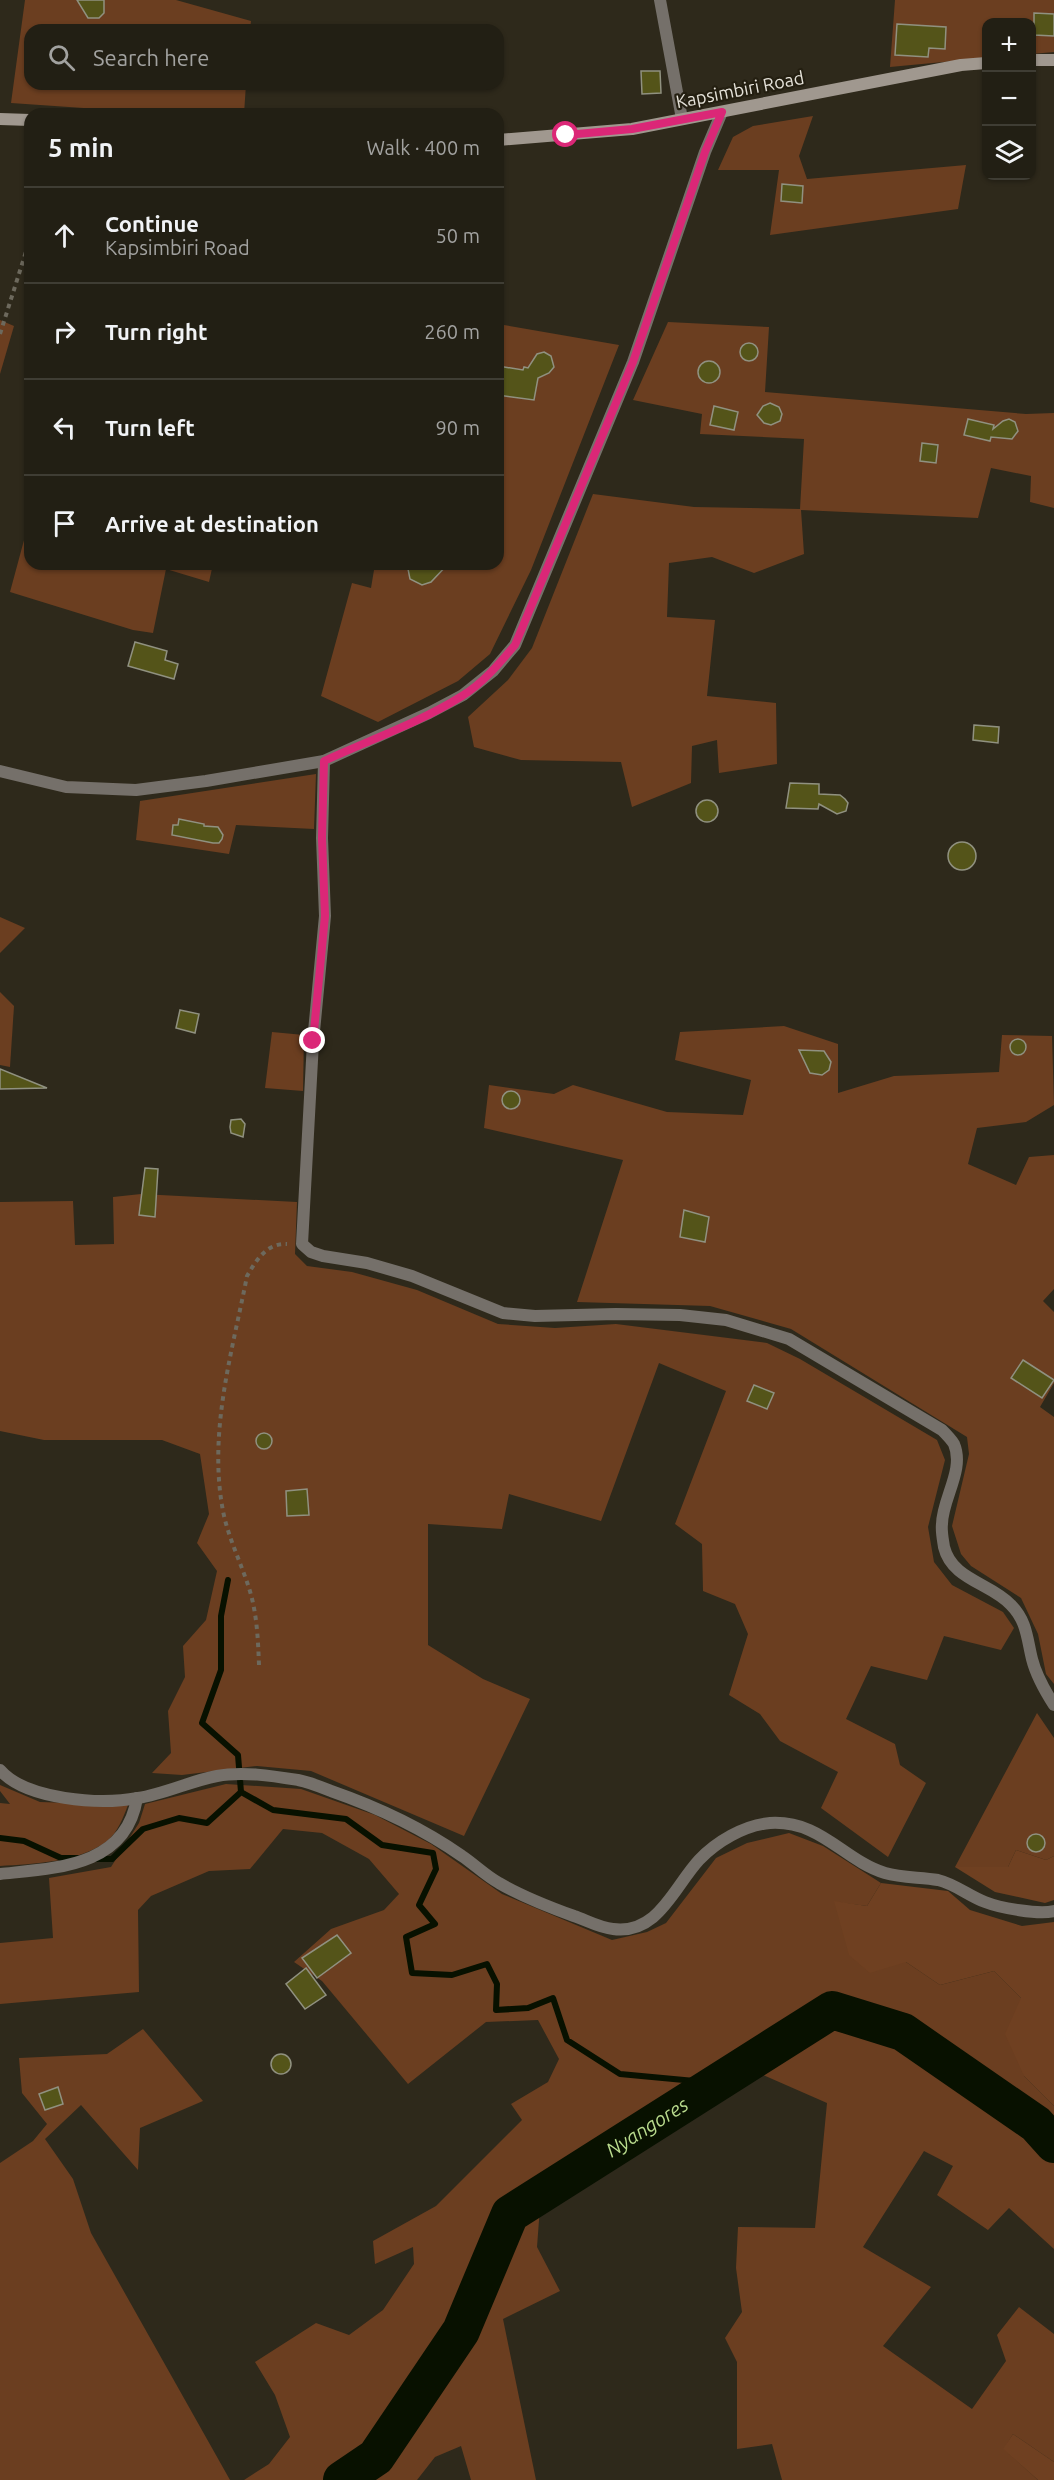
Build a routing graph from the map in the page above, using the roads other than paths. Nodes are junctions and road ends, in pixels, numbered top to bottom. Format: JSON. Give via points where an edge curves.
{"nodes":[{"id":1,"x":660,"y":0,"type":"edge"},
{"id":2,"x":1036,"y":60,"type":"edge"},
{"id":3,"x":1054,"y":60,"type":"edge"},
{"id":4,"x":982,"y":63,"type":"edge"},
{"id":5,"x":722,"y":112,"type":"junction"},
{"id":6,"x":0,"y":119,"type":"edge"},
{"id":7,"x":682,"y":119,"type":"junction"},
{"id":8,"x":24,"y":120,"type":"edge"},
{"id":9,"x":504,"y":140,"type":"edge"},
{"id":10,"x":324,"y":761,"type":"junction"},
{"id":11,"x":0,"y":771,"type":"edge"},
{"id":12,"x":1054,"y":1704,"type":"edge"},
{"id":13,"x":0,"y":1770,"type":"edge"},
{"id":14,"x":137,"y":1798,"type":"junction"},
{"id":15,"x":0,"y":1874,"type":"edge"},
{"id":16,"x":1054,"y":1911,"type":"edge"}],
"edges":[{"from":1,"to":7,"type":"street"},
{"from":2,"to":3,"type":"street"},
{"from":4,"to":5,"type":"street","name":"Kapsimbiri Road"},
{"from":5,"to":7,"type":"street","name":"Kapsimbiri Road"},
{"from":5,"to":10,"type":"street","via":[[633,362],[515,645],[493,671],[463,695]]},
{"from":6,"to":8,"type":"street"},
{"from":7,"to":9,"type":"street","name":"Kapsimbiri Road","via":[[632,129]]},
{"from":10,"to":11,"type":"street","via":[[136,790],[66,787]]},
{"from":10,"to":12,"type":"street","via":[[325,916],[313,1041],[302,1244],[323,1256],[412,1276],[503,1312],[535,1316],[680,1315],[726,1320],[789,1339],[942,1430],[957,1455],[941,1523],[944,1549],[955,1569],[1010,1603],[1021,1616],[1032,1661]]},
{"from":13,"to":14,"type":"street","via":[[8,1779],[39,1792],[95,1800]]},
{"from":14,"to":15,"type":"street","via":[[124,1833],[95,1858]]},
{"from":14,"to":16,"type":"street","via":[[218,1775],[301,1780],[398,1818],[498,1883],[549,1907],[613,1929],[636,1928],[654,1918],[697,1861],[710,1850],[743,1829],[769,1823],[793,1824],[827,1837],[886,1873],[951,1884],[986,1902],[1023,1910]]}]}
